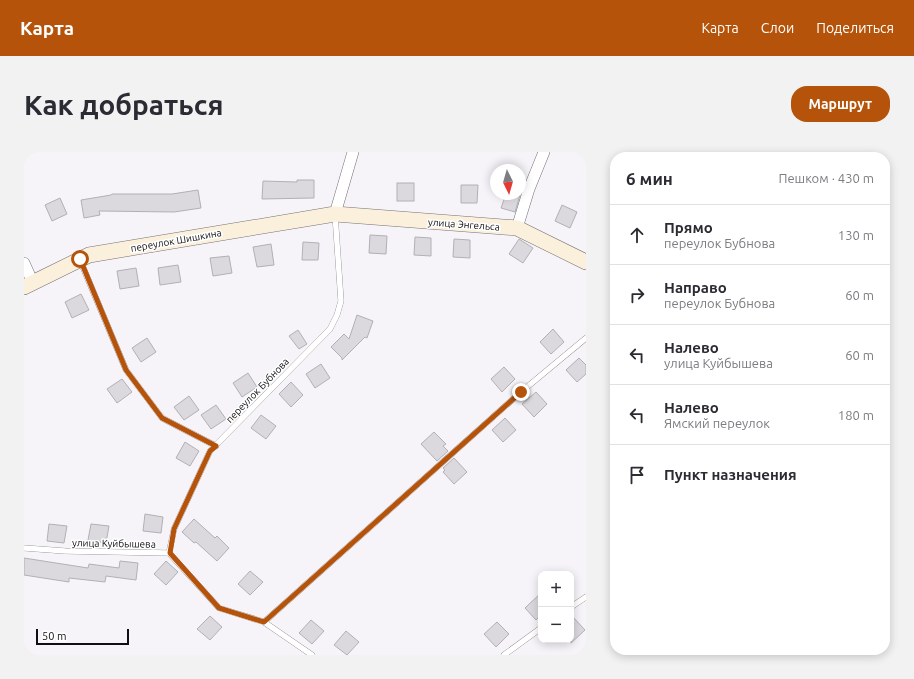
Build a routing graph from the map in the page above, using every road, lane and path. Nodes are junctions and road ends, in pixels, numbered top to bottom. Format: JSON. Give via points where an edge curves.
{"nodes":[{"id":1,"x":353,"y":152,"type":"edge"},
{"id":2,"x":544,"y":152,"type":"edge"},
{"id":3,"x":335,"y":214,"type":"junction"},
{"id":4,"x":517,"y":228,"type":"junction"},
{"id":5,"x":80,"y":259,"type":"junction"},
{"id":6,"x":586,"y":262,"type":"edge"},
{"id":7,"x":24,"y":263,"type":"edge"},
{"id":8,"x":28,"y":285,"type":"edge"},
{"id":9,"x":586,"y":338,"type":"edge"},
{"id":10,"x":216,"y":446,"type":"junction"},
{"id":11,"x":24,"y":548,"type":"edge"},
{"id":12,"x":170,"y":553,"type":"junction"},
{"id":13,"x":586,"y":597,"type":"edge"},
{"id":14,"x":574,"y":605,"type":"edge"},
{"id":15,"x":264,"y":622,"type":"junction"},
{"id":16,"x":538,"y":630,"type":"edge"},
{"id":17,"x":312,"y":655,"type":"edge"},
{"id":18,"x":504,"y":655,"type":"edge"}],
"edges":[{"from":1,"to":3,"type":"street"},
{"from":2,"to":4,"type":"street"},
{"from":3,"to":4,"type":"street","name":"улица Энгельса"},
{"from":3,"to":5,"type":"street","name":"переулок Шишкина","via":[[89,255]]},
{"from":3,"to":10,"type":"lane","name":"переулок Бубнова","via":[[341,301],[337,315],[330,328]]},
{"from":4,"to":6,"type":"street","name":"улица Энгельса"},
{"from":5,"to":8,"type":"street","name":"переулок Шишкина"},
{"from":5,"to":10,"type":"lane","via":[[126,370],[162,418]]},
{"from":7,"to":8,"type":"street"},
{"from":9,"to":15,"type":"lane","via":[[505,406]]},
{"from":10,"to":12,"type":"lane","name":"переулок Бубнова","via":[[210,451],[174,529]]},
{"from":11,"to":12,"type":"lane","name":"улица Куйбышева"},
{"from":12,"to":15,"type":"lane","name":"улица Куйбышева","via":[[219,608]]},
{"from":13,"to":14,"type":"lane"},
{"from":15,"to":17,"type":"lane","name":"улица Куйбышева"},
{"from":16,"to":18,"type":"lane"}]}
